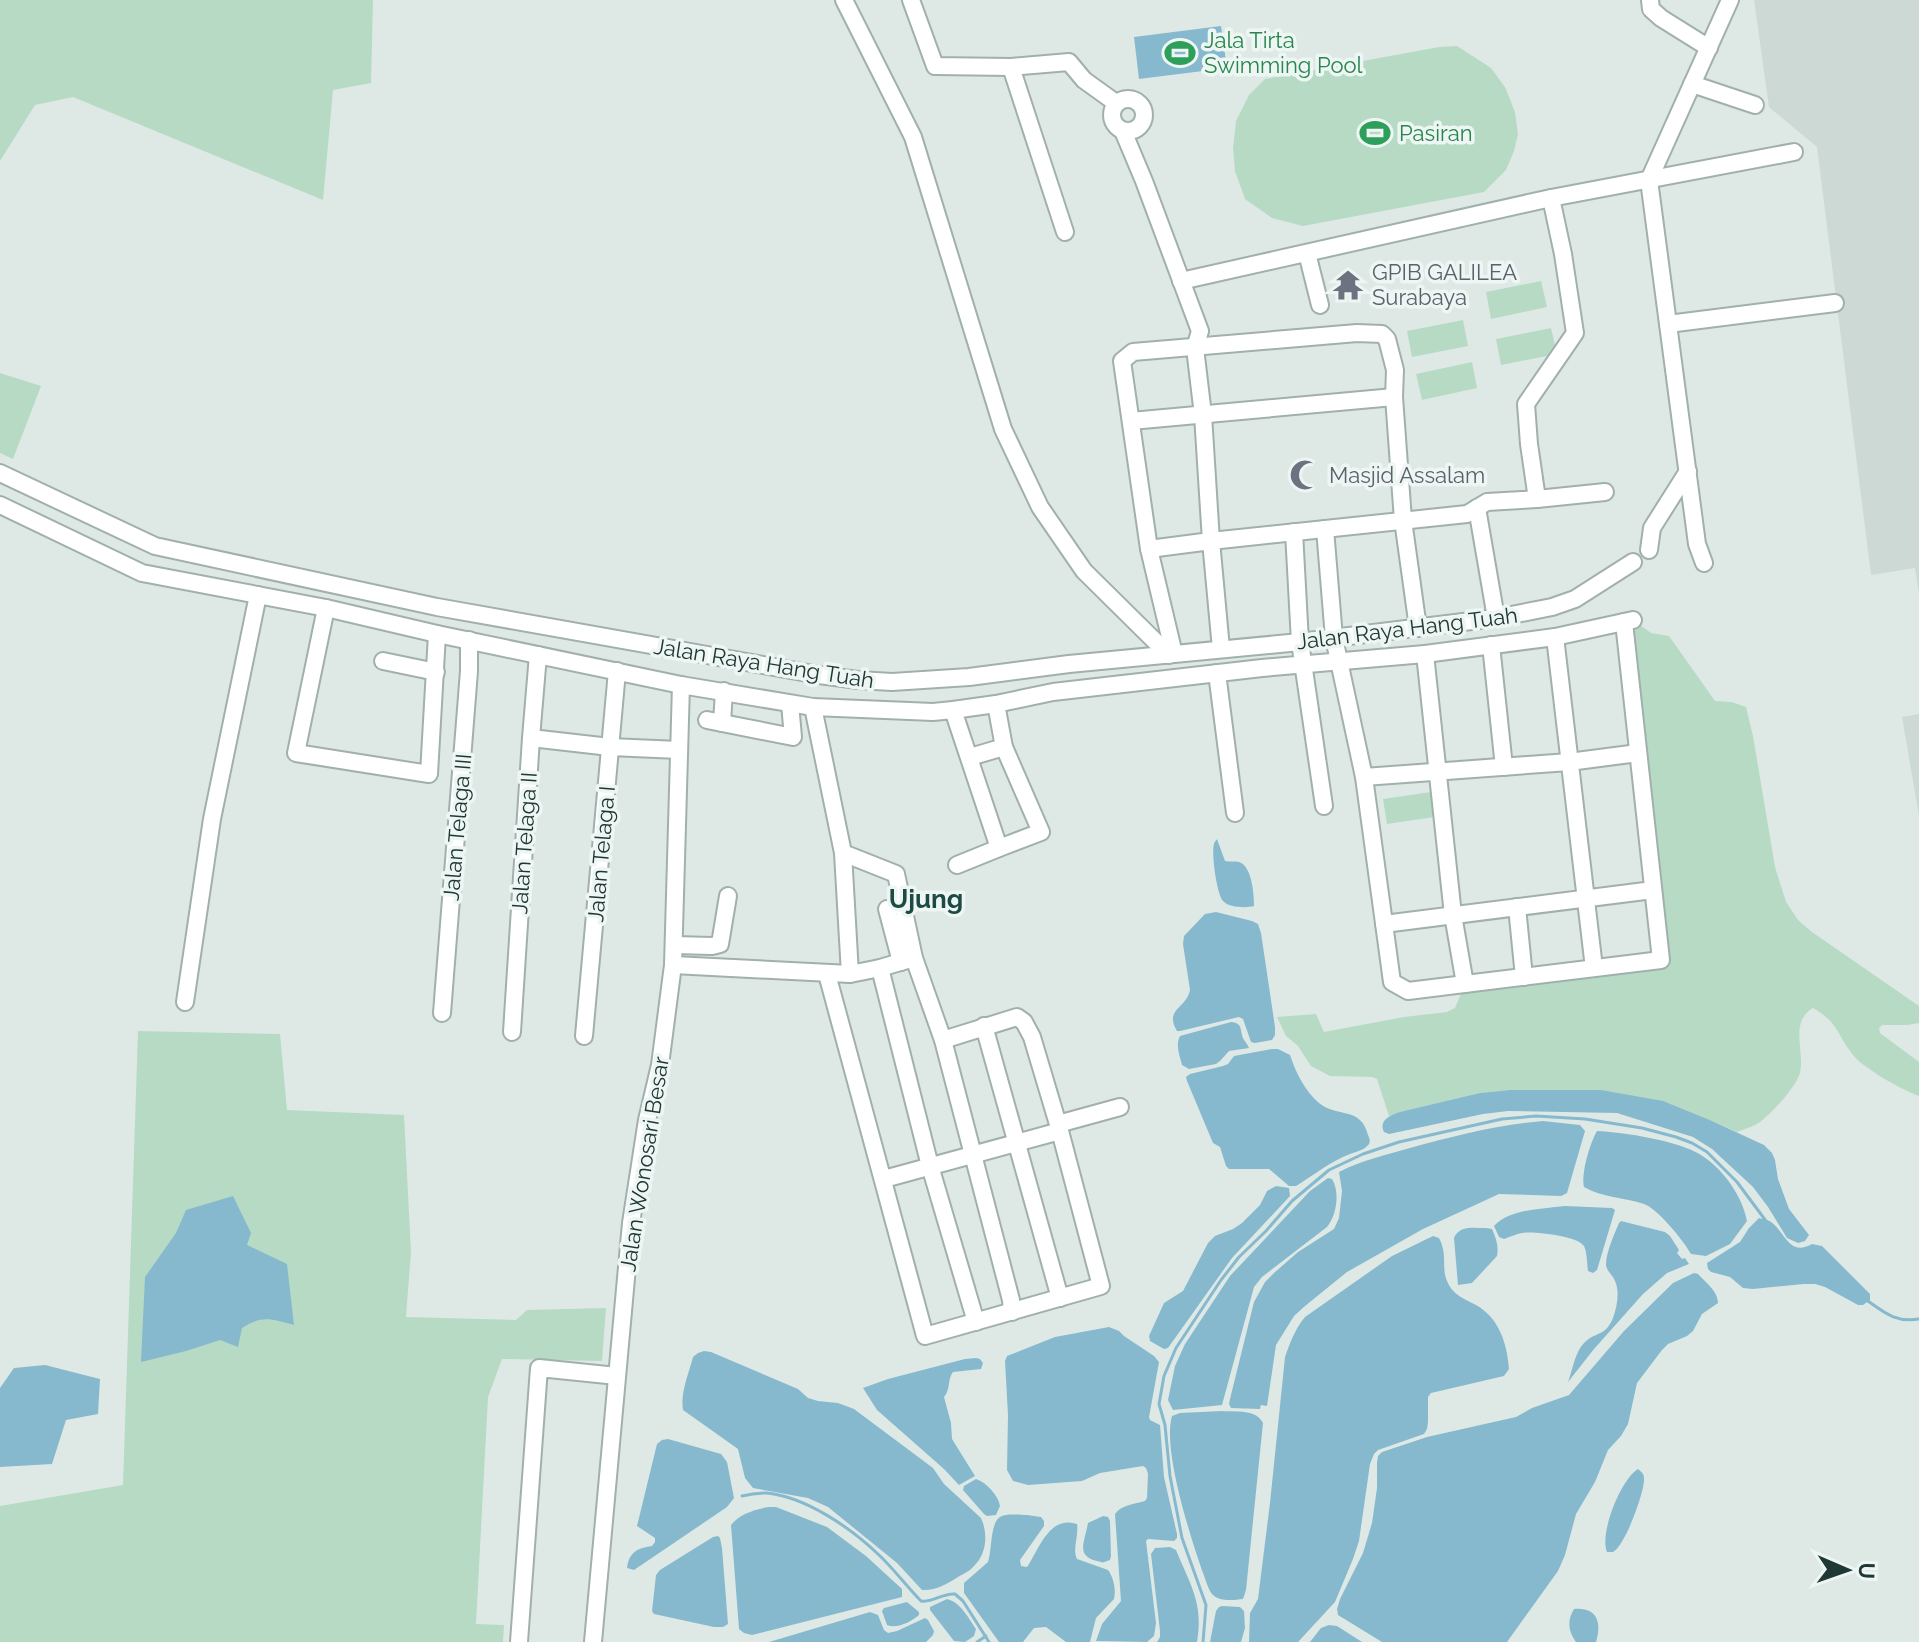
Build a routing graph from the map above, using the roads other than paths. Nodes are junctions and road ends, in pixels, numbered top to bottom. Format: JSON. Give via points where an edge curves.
{"nodes":[{"id":1,"x":844,"y":0,"type":"edge"},
{"id":2,"x":911,"y":0,"type":"edge"},
{"id":3,"x":1650,"y":0,"type":"edge"},
{"id":4,"x":1730,"y":0,"type":"edge"},
{"id":5,"x":1709,"y":48,"type":"junction"},
{"id":6,"x":1011,"y":67,"type":"junction"},
{"id":7,"x":1692,"y":84,"type":"junction"},
{"id":8,"x":1116,"y":103,"type":"junction"},
{"id":9,"x":1755,"y":105,"type":"dead end"},
{"id":10,"x":1123,"y":131,"type":"junction"},
{"id":11,"x":1794,"y":152,"type":"dead end"},
{"id":12,"x":1649,"y":180,"type":"junction"},
{"id":13,"x":1551,"y":198,"type":"junction"},
{"id":14,"x":1065,"y":232,"type":"dead end"},
{"id":15,"x":1307,"y":253,"type":"junction"},
{"id":16,"x":1181,"y":281,"type":"junction"},
{"id":17,"x":1835,"y":303,"type":"dead end"},
{"id":18,"x":1320,"y":305,"type":"dead end"},
{"id":19,"x":1668,"y":324,"type":"junction"},
{"id":20,"x":1195,"y":348,"type":"junction"},
{"id":21,"x":1394,"y":397,"type":"junction"},
{"id":22,"x":1203,"y":415,"type":"junction"},
{"id":23,"x":1131,"y":421,"type":"junction"},
{"id":24,"x":1688,"y":471,"type":"junction"},
{"id":25,"x":0,"y":473,"type":"edge"},
{"id":26,"x":1605,"y":492,"type":"dead end"},
{"id":27,"x":1537,"y":499,"type":"junction"},
{"id":28,"x":0,"y":505,"type":"edge"},
{"id":29,"x":1477,"y":508,"type":"junction"},
{"id":30,"x":1403,"y":520,"type":"junction"},
{"id":31,"x":1325,"y":529,"type":"junction"},
{"id":32,"x":1294,"y":532,"type":"junction"},
{"id":33,"x":1211,"y":541,"type":"junction"},
{"id":34,"x":1149,"y":549,"type":"junction"},
{"id":35,"x":1649,"y":550,"type":"dead end"},
{"id":36,"x":1633,"y":562,"type":"dead end"},
{"id":37,"x":1704,"y":563,"type":"dead end"},
{"id":38,"x":258,"y":595,"type":"junction"},
{"id":39,"x":326,"y":608,"type":"junction"},
{"id":40,"x":1496,"y":618,"type":"junction"},
{"id":41,"x":1418,"y":628,"type":"junction"},
{"id":42,"x":437,"y":634,"type":"junction"},
{"id":43,"x":1555,"y":637,"type":"junction"},
{"id":44,"x":1334,"y":638,"type":"junction"},
{"id":45,"x":469,"y":640,"type":"junction"},
{"id":46,"x":1300,"y":642,"type":"junction"},
{"id":47,"x":1491,"y":645,"type":"junction"},
{"id":48,"x":1221,"y":649,"type":"junction"},
{"id":49,"x":1171,"y":654,"type":"junction"},
{"id":50,"x":1425,"y":654,"type":"junction"},
{"id":51,"x":538,"y":655,"type":"junction"},
{"id":52,"x":383,"y":661,"type":"dead end"},
{"id":53,"x":1338,"y":662,"type":"junction"},
{"id":54,"x":1303,"y":665,"type":"junction"},
{"id":55,"x":617,"y":671,"type":"junction"},
{"id":56,"x":436,"y":672,"type":"junction"},
{"id":57,"x":1217,"y":673,"type":"junction"},
{"id":58,"x":681,"y":685,"type":"junction"},
{"id":59,"x":724,"y":691,"type":"junction"},
{"id":60,"x":790,"y":704,"type":"junction"},
{"id":61,"x":996,"y":704,"type":"junction"},
{"id":62,"x":813,"y":707,"type":"junction"},
{"id":63,"x":953,"y":710,"type":"junction"},
{"id":64,"x":531,"y":738,"type":"junction"},
{"id":65,"x":610,"y":747,"type":"junction"},
{"id":66,"x":1004,"y":747,"type":"junction"},
{"id":67,"x":679,"y":750,"type":"junction"},
{"id":68,"x":1638,"y":753,"type":"junction"},
{"id":69,"x":970,"y":757,"type":"junction"},
{"id":70,"x":1569,"y":762,"type":"junction"},
{"id":71,"x":1504,"y":767,"type":"junction"},
{"id":72,"x":1438,"y":772,"type":"junction"},
{"id":73,"x":1364,"y":777,"type":"junction"},
{"id":74,"x":1324,"y":806,"type":"dead end"},
{"id":75,"x":1235,"y":813,"type":"dead end"},
{"id":76,"x":999,"y":848,"type":"junction"},
{"id":77,"x":843,"y":853,"type":"junction"},
{"id":78,"x":957,"y":865,"type":"dead end"},
{"id":79,"x":1653,"y":890,"type":"junction"},
{"id":80,"x":728,"y":896,"type":"dead end"},
{"id":81,"x":1585,"y":898,"type":"junction"},
{"id":82,"x":1517,"y":907,"type":"junction"},
{"id":83,"x":887,"y":909,"type":"dead end"},
{"id":84,"x":1453,"y":915,"type":"junction"},
{"id":85,"x":1384,"y":924,"type":"junction"},
{"id":86,"x":674,"y":945,"type":"junction"},
{"id":87,"x":908,"y":960,"type":"junction"},
{"id":88,"x":673,"y":965,"type":"junction"},
{"id":89,"x":880,"y":968,"type":"junction"},
{"id":90,"x":1594,"y":968,"type":"junction"},
{"id":91,"x":827,"y":974,"type":"junction"},
{"id":92,"x":850,"y":974,"type":"junction"},
{"id":93,"x":1524,"y":977,"type":"junction"},
{"id":94,"x":1465,"y":984,"type":"junction"},
{"id":95,"x":185,"y":1002,"type":"dead end"},
{"id":96,"x":442,"y":1013,"type":"dead end"},
{"id":97,"x":984,"y":1026,"type":"junction"},
{"id":98,"x":512,"y":1032,"type":"dead end"},
{"id":99,"x":584,"y":1036,"type":"dead end"},
{"id":100,"x":943,"y":1040,"type":"junction"},
{"id":101,"x":1120,"y":1107,"type":"dead end"},
{"id":102,"x":1059,"y":1127,"type":"junction"},
{"id":103,"x":1016,"y":1143,"type":"junction"},
{"id":104,"x":973,"y":1154,"type":"junction"},
{"id":105,"x":930,"y":1166,"type":"junction"},
{"id":106,"x":884,"y":1179,"type":"junction"},
{"id":107,"x":1060,"y":1298,"type":"junction"},
{"id":108,"x":1012,"y":1312,"type":"junction"},
{"id":109,"x":976,"y":1322,"type":"junction"},
{"id":110,"x":617,"y":1376,"type":"junction"},
{"id":111,"x":519,"y":1642,"type":"edge"},
{"id":112,"x":593,"y":1642,"type":"edge"}],
"edges":[{"from":1,"to":49,"type":"street","via":[[913,137],[1003,429],[1040,507],[1084,571]]},
{"from":2,"to":6,"type":"street","via":[[935,66]]},
{"from":3,"to":5,"type":"street","via":[[1661,18]]},
{"from":4,"to":5,"type":"street"},
{"from":5,"to":7,"type":"street"},
{"from":6,"to":8,"type":"street","via":[[1069,62]]},
{"from":6,"to":14,"type":"street"},
{"from":7,"to":9,"type":"street"},
{"from":7,"to":12,"type":"street"},
{"from":8,"to":10,"type":"street","via":[[1111,113]]},
{"from":8,"to":10,"type":"street","via":[[1130,98],[1145,113],[1134,131]]},
{"from":10,"to":16,"type":"street"},
{"from":11,"to":12,"type":"street"},
{"from":12,"to":13,"type":"street"},
{"from":12,"to":19,"type":"street"},
{"from":13,"to":15,"type":"street"},
{"from":13,"to":27,"type":"street","via":[[1575,333],[1526,404]]},
{"from":15,"to":16,"type":"street"},
{"from":15,"to":18,"type":"street"},
{"from":16,"to":20,"type":"street","via":[[1200,331]]},
{"from":17,"to":19,"type":"street"},
{"from":19,"to":24,"type":"street"},
{"from":20,"to":21,"type":"street","via":[[1382,334],[1395,370]]},
{"from":20,"to":22,"type":"street"},
{"from":20,"to":23,"type":"street","via":[[1133,352],[1122,361]]},
{"from":21,"to":22,"type":"street"},
{"from":21,"to":30,"type":"street"},
{"from":22,"to":23,"type":"street"},
{"from":22,"to":33,"type":"street"},
{"from":23,"to":34,"type":"street"},
{"from":24,"to":35,"type":"street","via":[[1652,528]]},
{"from":24,"to":37,"type":"street"},
{"from":25,"to":49,"type":"street","name":"Jalan Raya Hang Tuah","via":[[155,546],[437,607],[819,675],[892,682]]},
{"from":26,"to":27,"type":"street"},
{"from":27,"to":29,"type":"street","via":[[1487,502]]},
{"from":28,"to":38,"type":"street","name":"Jalan Raya Hang Tuah","via":[[142,573]]},
{"from":29,"to":30,"type":"street","via":[[1467,514]]},
{"from":29,"to":40,"type":"street"},
{"from":30,"to":31,"type":"street"},
{"from":30,"to":41,"type":"street"},
{"from":31,"to":32,"type":"street"},
{"from":31,"to":44,"type":"street"},
{"from":32,"to":33,"type":"street"},
{"from":32,"to":46,"type":"street"},
{"from":33,"to":34,"type":"street"},
{"from":33,"to":48,"type":"street"},
{"from":34,"to":49,"type":"street"},
{"from":36,"to":40,"type":"street","name":"Jalan Raya Hang Tuah","via":[[1575,599]]},
{"from":38,"to":39,"type":"street","name":"Jalan Raya Hang Tuah"},
{"from":38,"to":95,"type":"street","via":[[212,819]]},
{"from":39,"to":42,"type":"street","name":"Jalan Raya Hang Tuah"},
{"from":39,"to":56,"type":"street","via":[[296,753],[429,774]]},
{"from":40,"to":41,"type":"street","name":"Jalan Raya Hang Tuah"},
{"from":41,"to":44,"type":"street","name":"Jalan Raya Hang Tuah"},
{"from":42,"to":45,"type":"street","name":"Jalan Raya Hang Tuah"},
{"from":42,"to":56,"type":"street"},
{"from":43,"to":47,"type":"street","name":"Jalan Raya Hang Tuah"},
{"from":43,"to":68,"type":"street","name":"Jalan Raya Hang Tuah","via":[[1629,621]]},
{"from":43,"to":70,"type":"street"},
{"from":44,"to":46,"type":"street","name":"Jalan Raya Hang Tuah"},
{"from":44,"to":53,"type":"street"},
{"from":45,"to":51,"type":"street","name":"Jalan Raya Hang Tuah"},
{"from":45,"to":96,"type":"street","name":"Jalan Telaga III"},
{"from":46,"to":48,"type":"street","name":"Jalan Raya Hang Tuah"},
{"from":46,"to":54,"type":"street"},
{"from":47,"to":50,"type":"street","name":"Jalan Raya Hang Tuah"},
{"from":47,"to":71,"type":"street"},
{"from":48,"to":49,"type":"street","name":"Jalan Raya Hang Tuah"},
{"from":50,"to":53,"type":"street","name":"Jalan Raya Hang Tuah"},
{"from":50,"to":72,"type":"street"},
{"from":51,"to":55,"type":"street","name":"Jalan Raya Hang Tuah"},
{"from":51,"to":64,"type":"street","name":"Jalan Telaga II"},
{"from":52,"to":56,"type":"street"},
{"from":53,"to":54,"type":"street","name":"Jalan Raya Hang Tuah"},
{"from":53,"to":73,"type":"street"},
{"from":54,"to":57,"type":"street","name":"Jalan Raya Hang Tuah"},
{"from":54,"to":74,"type":"street"},
{"from":55,"to":58,"type":"street","name":"Jalan Raya Hang Tuah"},
{"from":55,"to":65,"type":"street","name":"Jalan Telaga I"},
{"from":57,"to":61,"type":"street","name":"Jalan Raya Hang Tuah"},
{"from":57,"to":75,"type":"street"},
{"from":58,"to":59,"type":"street","name":"Jalan Raya Hang Tuah"},
{"from":58,"to":67,"type":"street","name":"Jalan Wonosari Besar"},
{"from":59,"to":60,"type":"street","name":"Jalan Raya Hang Tuah"},
{"from":59,"to":60,"type":"street","via":[[715,722],[793,737]]},
{"from":60,"to":62,"type":"street","name":"Jalan Raya Hang Tuah"},
{"from":61,"to":63,"type":"street","name":"Jalan Raya Hang Tuah"},
{"from":61,"to":66,"type":"street"},
{"from":62,"to":63,"type":"street","name":"Jalan Raya Hang Tuah"},
{"from":62,"to":77,"type":"street"},
{"from":63,"to":69,"type":"street"},
{"from":64,"to":65,"type":"street"},
{"from":64,"to":98,"type":"street","name":"Jalan Telaga II"},
{"from":65,"to":67,"type":"street"},
{"from":65,"to":99,"type":"street","name":"Jalan Telaga I"},
{"from":66,"to":69,"type":"street"},
{"from":66,"to":76,"type":"street","via":[[1041,832]]},
{"from":67,"to":86,"type":"street","name":"Jalan Wonosari Besar"},
{"from":68,"to":70,"type":"street"},
{"from":68,"to":79,"type":"street"},
{"from":69,"to":76,"type":"street"},
{"from":70,"to":71,"type":"street"},
{"from":70,"to":81,"type":"street"},
{"from":71,"to":72,"type":"street"},
{"from":72,"to":73,"type":"street"},
{"from":72,"to":84,"type":"street"},
{"from":73,"to":85,"type":"street"},
{"from":76,"to":78,"type":"street"},
{"from":77,"to":87,"type":"street","via":[[896,874]]},
{"from":77,"to":92,"type":"street"},
{"from":79,"to":81,"type":"street"},
{"from":79,"to":90,"type":"street","via":[[1661,960]]},
{"from":80,"to":86,"type":"street","via":[[720,944]]},
{"from":81,"to":82,"type":"street"},
{"from":81,"to":90,"type":"street"},
{"from":82,"to":84,"type":"street"},
{"from":82,"to":93,"type":"street"},
{"from":83,"to":87,"type":"street"},
{"from":84,"to":85,"type":"street"},
{"from":84,"to":94,"type":"street"},
{"from":85,"to":94,"type":"street","via":[[1392,982],[1408,991]]},
{"from":86,"to":88,"type":"street","name":"Jalan Wonosari Besar"},
{"from":87,"to":89,"type":"street"},
{"from":87,"to":100,"type":"street"},
{"from":88,"to":91,"type":"street"},
{"from":88,"to":110,"type":"street","name":"Jalan Wonosari Besar","via":[[631,1223]]},
{"from":89,"to":92,"type":"street"},
{"from":89,"to":105,"type":"street"},
{"from":90,"to":93,"type":"street"},
{"from":91,"to":92,"type":"street"},
{"from":91,"to":106,"type":"street"},
{"from":93,"to":94,"type":"street"},
{"from":97,"to":100,"type":"street"},
{"from":97,"to":102,"type":"street","via":[[1017,1017],[1024,1022]]},
{"from":97,"to":103,"type":"street"},
{"from":100,"to":104,"type":"street"},
{"from":101,"to":102,"type":"street"},
{"from":102,"to":103,"type":"street"},
{"from":102,"to":107,"type":"street","via":[[1101,1286]]},
{"from":103,"to":104,"type":"street"},
{"from":103,"to":107,"type":"street"},
{"from":104,"to":105,"type":"street"},
{"from":104,"to":108,"type":"street"},
{"from":105,"to":106,"type":"street"},
{"from":105,"to":109,"type":"street"},
{"from":106,"to":109,"type":"street","via":[[925,1336]]},
{"from":107,"to":108,"type":"street"},
{"from":108,"to":109,"type":"street"},
{"from":110,"to":111,"type":"street","via":[[539,1368]]},
{"from":110,"to":112,"type":"street","name":"Jalan Wonosari Besar"}]}
